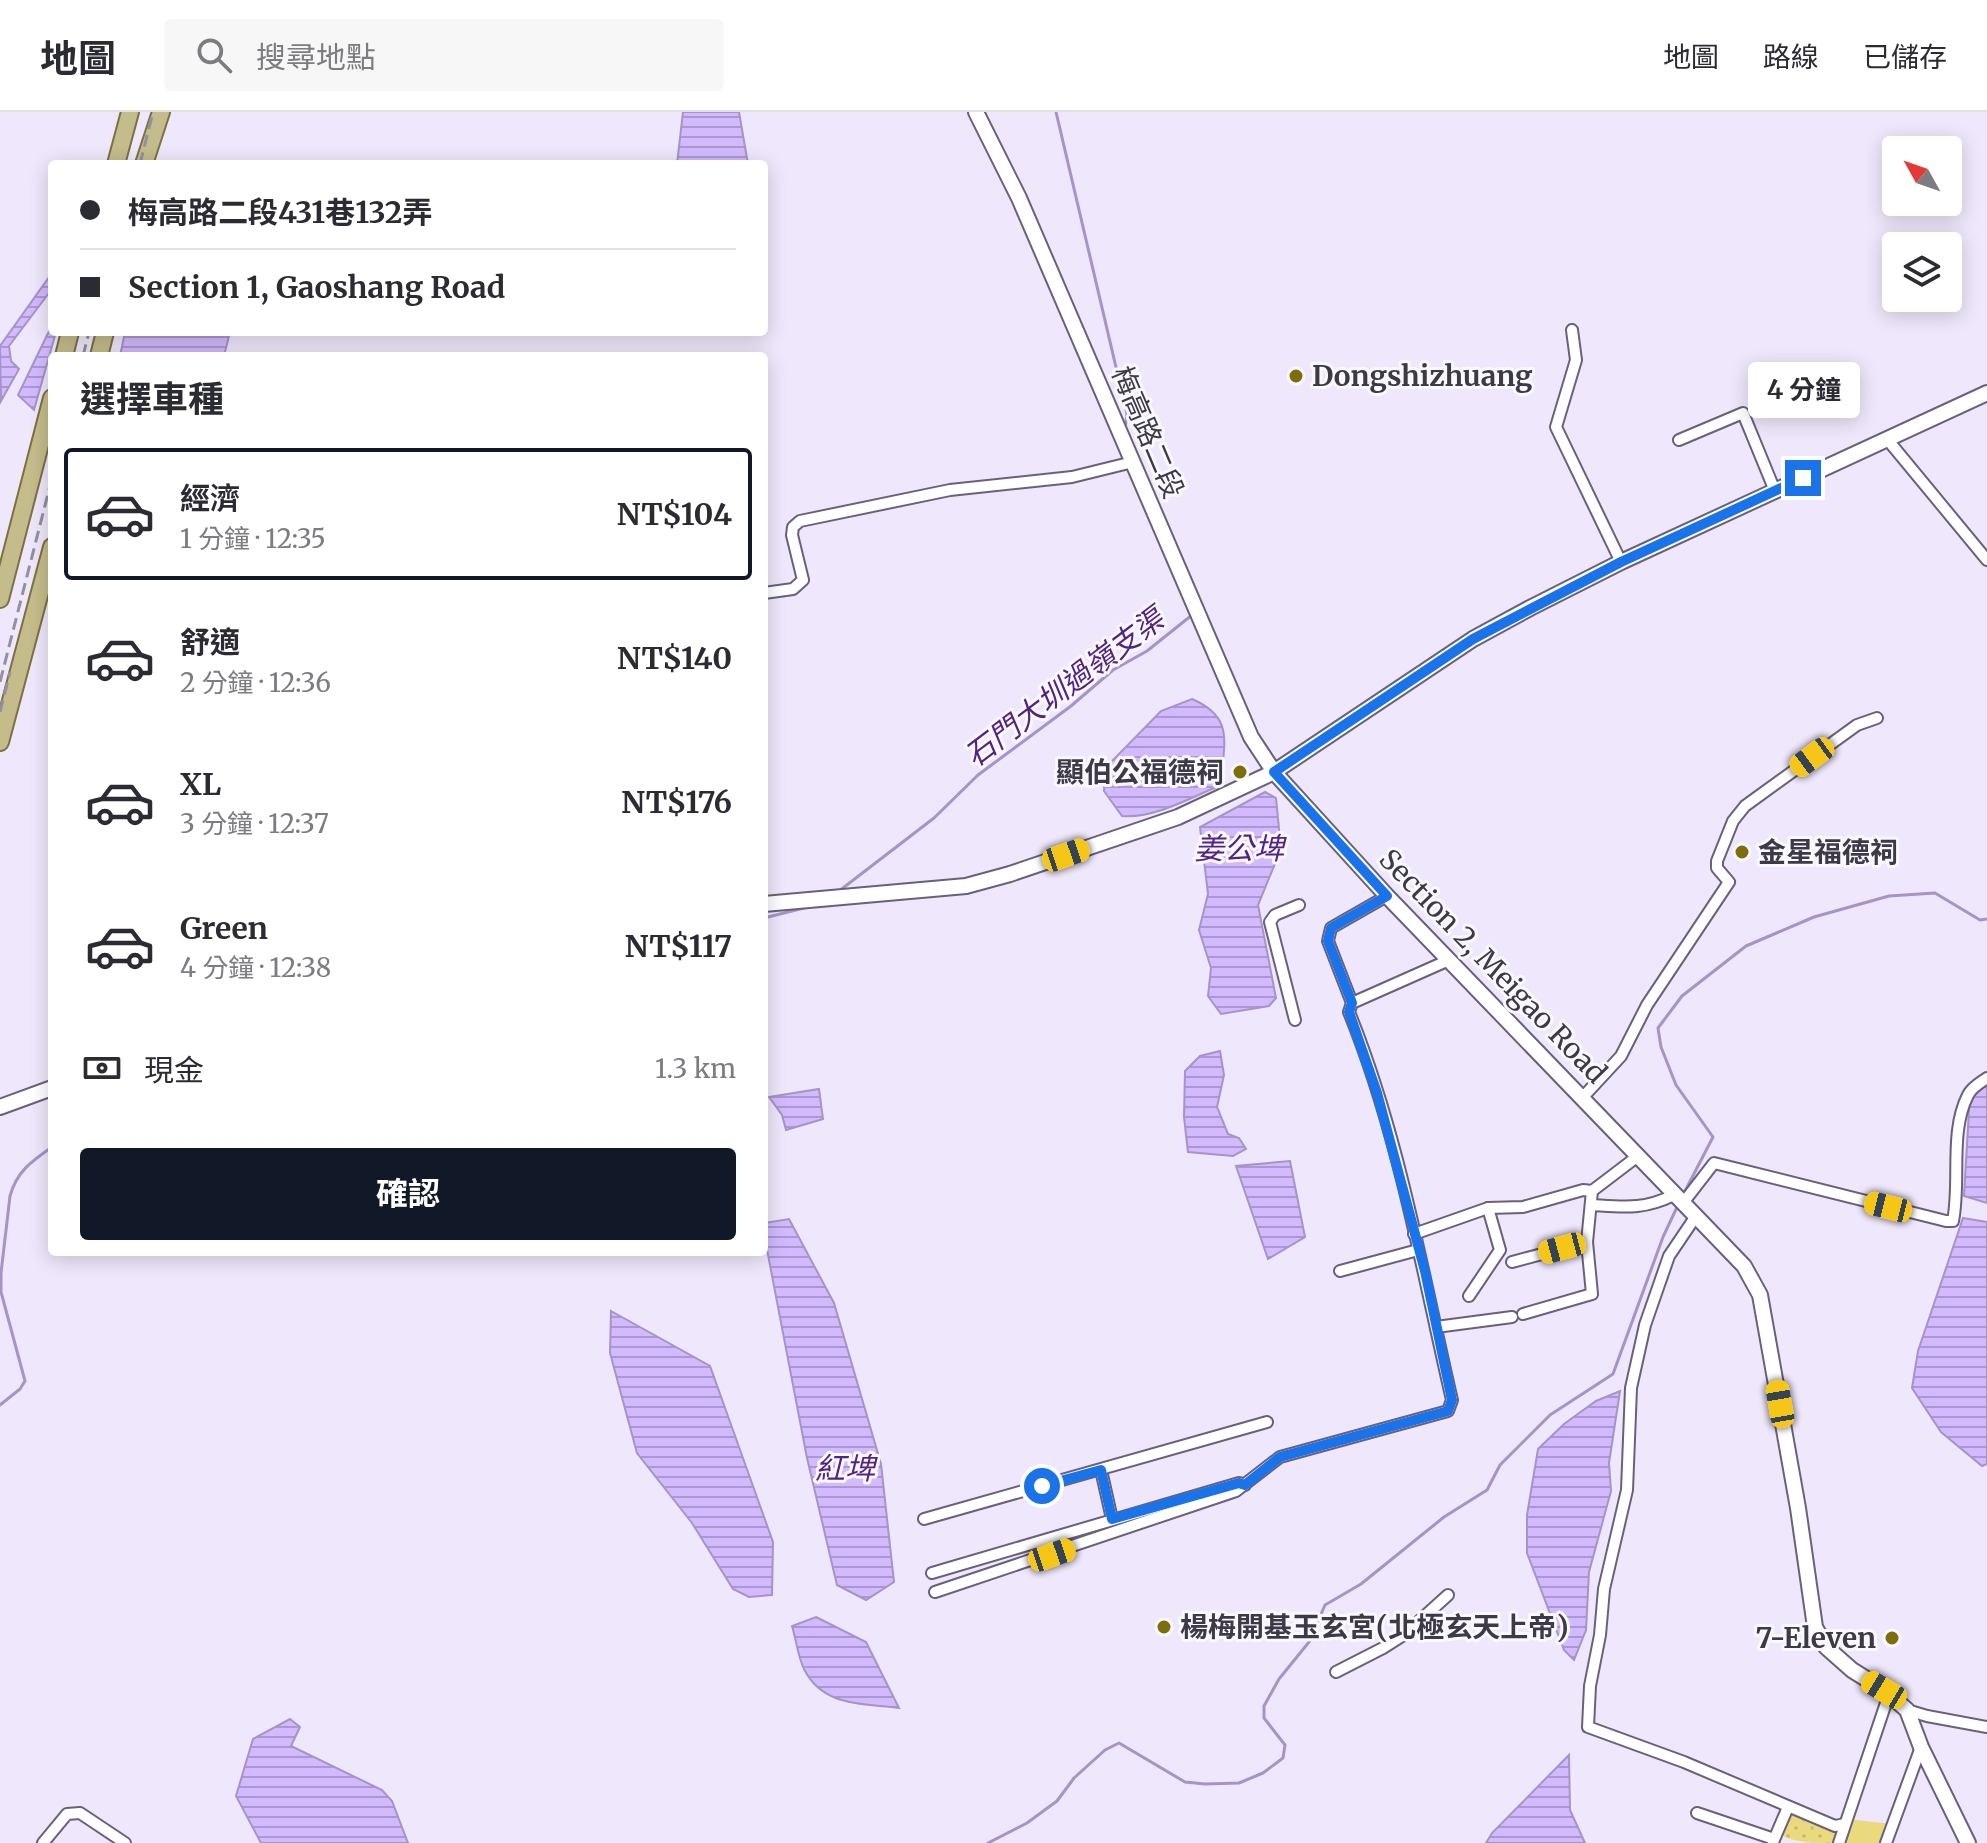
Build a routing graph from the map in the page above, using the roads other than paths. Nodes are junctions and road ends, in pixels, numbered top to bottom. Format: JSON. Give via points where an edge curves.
{"nodes":[{"id":1,"x":130,"y":112,"type":"edge"},
{"id":2,"x":161,"y":112,"type":"edge"},
{"id":3,"x":976,"y":112,"type":"edge"},
{"id":4,"x":117,"y":160,"type":"edge"},
{"id":5,"x":145,"y":160,"type":"edge"},
{"id":6,"x":1572,"y":330,"type":"dead end"},
{"id":7,"x":1987,"y":393,"type":"edge"},
{"id":8,"x":48,"y":413,"type":"edge"},
{"id":9,"x":1887,"y":439,"type":"junction"},
{"id":10,"x":1679,"y":440,"type":"dead end"},
{"id":11,"x":1128,"y":463,"type":"junction"},
{"id":12,"x":1775,"y":491,"type":"junction"},
{"id":13,"x":1987,"y":560,"type":"edge"},
{"id":14,"x":48,"y":562,"type":"edge"},
{"id":15,"x":1621,"y":562,"type":"junction"},
{"id":16,"x":768,"y":592,"type":"edge"},
{"id":17,"x":0,"y":599,"type":"edge"},
{"id":18,"x":1877,"y":718,"type":"dead end"},
{"id":19,"x":0,"y":742,"type":"edge"},
{"id":20,"x":1274,"y":772,"type":"junction"},
{"id":21,"x":1387,"y":896,"type":"junction"},
{"id":22,"x":768,"y":904,"type":"edge"},
{"id":23,"x":1299,"y":905,"type":"dead end"},
{"id":24,"x":1449,"y":960,"type":"junction"},
{"id":25,"x":1352,"y":1003,"type":"junction"},
{"id":26,"x":1295,"y":1020,"type":"dead end"},
{"id":27,"x":1987,"y":1078,"type":"edge"},
{"id":28,"x":48,"y":1089,"type":"edge"},
{"id":29,"x":1583,"y":1097,"type":"junction"},
{"id":30,"x":0,"y":1107,"type":"edge"},
{"id":31,"x":1638,"y":1156,"type":"junction"},
{"id":32,"x":1592,"y":1191,"type":"junction"},
{"id":33,"x":1679,"y":1199,"type":"junction"},
{"id":34,"x":1591,"y":1205,"type":"junction"},
{"id":35,"x":1488,"y":1208,"type":"junction"},
{"id":36,"x":1696,"y":1216,"type":"junction"},
{"id":37,"x":1414,"y":1234,"type":"junction"},
{"id":38,"x":1587,"y":1242,"type":"junction"},
{"id":39,"x":1418,"y":1250,"type":"junction"},
{"id":40,"x":1512,"y":1262,"type":"dead end"},
{"id":41,"x":1340,"y":1271,"type":"dead end"},
{"id":42,"x":1469,"y":1296,"type":"dead end"},
{"id":43,"x":1436,"y":1327,"type":"junction"},
{"id":44,"x":1267,"y":1422,"type":"dead end"},
{"id":45,"x":1101,"y":1470,"type":"junction"},
{"id":46,"x":1245,"y":1485,"type":"junction"},
{"id":47,"x":924,"y":1519,"type":"dead end"},
{"id":48,"x":1112,"y":1519,"type":"junction"},
{"id":49,"x":932,"y":1573,"type":"dead end"},
{"id":50,"x":935,"y":1592,"type":"dead end"},
{"id":51,"x":1448,"y":1595,"type":"dead end"},
{"id":52,"x":1336,"y":1672,"type":"dead end"},
{"id":53,"x":1889,"y":1694,"type":"junction"},
{"id":54,"x":1907,"y":1710,"type":"junction"},
{"id":55,"x":1987,"y":1727,"type":"edge"},
{"id":56,"x":1921,"y":1747,"type":"junction"},
{"id":57,"x":1788,"y":1807,"type":"junction"},
{"id":58,"x":1697,"y":1813,"type":"dead end"},
{"id":59,"x":1845,"y":1824,"type":"junction"},
{"id":60,"x":1773,"y":1841,"type":"edge"},
{"id":61,"x":43,"y":1843,"type":"edge"},
{"id":62,"x":125,"y":1843,"type":"edge"},
{"id":63,"x":1839,"y":1843,"type":"edge"},
{"id":64,"x":1886,"y":1843,"type":"edge"},
{"id":65,"x":1968,"y":1843,"type":"edge"}],
"edges":[{"from":1,"to":4,"type":"main road"},
{"from":2,"to":5,"type":"main road"},
{"from":3,"to":11,"type":"street","name":"梅高路二段","via":[[1019,198],[1124,441]]},
{"from":6,"to":15,"type":"street","via":[[1576,360],[1556,427]]},
{"from":7,"to":9,"type":"street"},
{"from":8,"to":17,"type":"main road"},
{"from":9,"to":12,"type":"street"},
{"from":9,"to":13,"type":"street"},
{"from":10,"to":12,"type":"street","via":[[1743,413]]},
{"from":11,"to":16,"type":"street","via":[[1072,477],[950,490],[800,521],[792,535],[803,580],[793,589]]},
{"from":11,"to":20,"type":"street","name":"梅高路二段","via":[[1251,737]]},
{"from":12,"to":15,"type":"street"},
{"from":14,"to":19,"type":"main road"},
{"from":15,"to":20,"type":"street","via":[[1473,639]]},
{"from":18,"to":29,"type":"street","via":[[1857,725],[1745,806],[1733,821],[1717,868],[1729,882],[1647,1005],[1621,1056]]},
{"from":20,"to":21,"type":"street","name":"Section 2, Meigao Road"},
{"from":20,"to":22,"type":"street","via":[[1178,817],[966,886]]},
{"from":21,"to":24,"type":"street","name":"Section 2, Meigao Road"},
{"from":21,"to":25,"type":"street","via":[[1331,928],[1328,935]]},
{"from":23,"to":26,"type":"street","via":[[1270,922]]},
{"from":24,"to":25,"type":"street"},
{"from":24,"to":29,"type":"street","name":"Section 2, Meigao Road"},
{"from":25,"to":37,"type":"street","via":[[1349,1012],[1377,1093]]},
{"from":27,"to":33,"type":"street","via":[[1969,1093],[1964,1106],[1953,1221],[1714,1163]]},
{"from":28,"to":30,"type":"street"},
{"from":29,"to":31,"type":"street","name":"Section 2, Meigao Road"},
{"from":31,"to":32,"type":"street"},
{"from":31,"to":33,"type":"street","name":"Section 2, Meigao Road"},
{"from":32,"to":34,"type":"street"},
{"from":32,"to":35,"type":"street","via":[[1523,1207]]},
{"from":33,"to":34,"type":"street","via":[[1636,1208]]},
{"from":33,"to":36,"type":"street","name":"Section 2, Meigao Road"},
{"from":34,"to":38,"type":"street"},
{"from":35,"to":37,"type":"street"},
{"from":35,"to":42,"type":"street","via":[[1500,1250]]},
{"from":36,"to":53,"type":"street","name":"Section 2, Meigao Road","via":[[1744,1266],[1760,1295],[1815,1627],[1826,1647]]},
{"from":36,"to":57,"type":"street","via":[[1669,1256],[1634,1375],[1627,1490],[1604,1589],[1588,1727]]},
{"from":37,"to":39,"type":"street"},
{"from":38,"to":40,"type":"street"},
{"from":38,"to":43,"type":"street","via":[[1592,1294],[1518,1315]]},
{"from":39,"to":41,"type":"street"},
{"from":39,"to":43,"type":"street"},
{"from":43,"to":46,"type":"street","via":[[1452,1400],[1448,1411],[1280,1457]]},
{"from":44,"to":45,"type":"street"},
{"from":45,"to":47,"type":"street"},
{"from":45,"to":48,"type":"street"},
{"from":46,"to":48,"type":"street"},
{"from":46,"to":50,"type":"street"},
{"from":48,"to":49,"type":"street"},
{"from":51,"to":52,"type":"street","via":[[1405,1634]]},
{"from":53,"to":54,"type":"street","name":"Section 2, Meigao Road"},
{"from":53,"to":59,"type":"street"},
{"from":54,"to":55,"type":"street"},
{"from":54,"to":56,"type":"street","name":"Section 2, Meigao Road"},
{"from":56,"to":64,"type":"street"},
{"from":56,"to":65,"type":"street","name":"Section 2, Meigao Road"},
{"from":57,"to":59,"type":"street","via":[[1835,1826]]},
{"from":57,"to":60,"type":"street"},
{"from":58,"to":60,"type":"street"},
{"from":59,"to":63,"type":"street"},
{"from":61,"to":62,"type":"street","via":[[67,1814],[80,1813]]}]}
